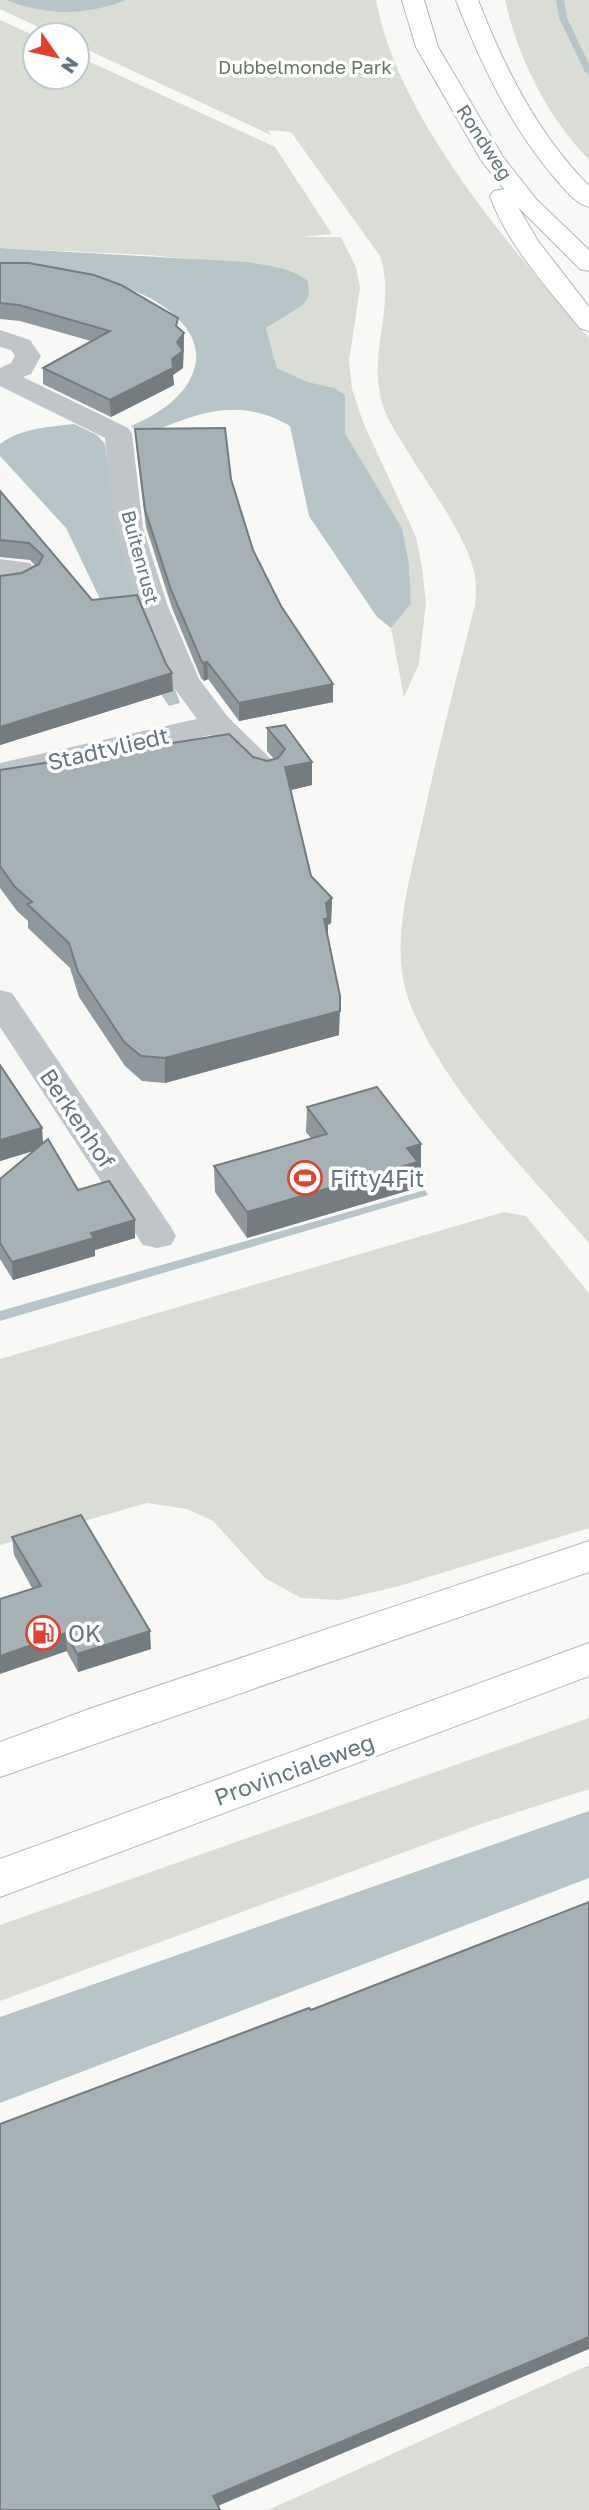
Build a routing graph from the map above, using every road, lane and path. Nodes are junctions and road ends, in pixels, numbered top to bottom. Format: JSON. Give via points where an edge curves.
{"nodes":[{"id":1,"x":413,"y":0,"type":"edge"},
{"id":2,"x":467,"y":0,"type":"edge"},
{"id":3,"x":493,"y":160,"type":"junction"},
{"id":4,"x":584,"y":193,"type":"edge"},
{"id":5,"x":589,"y":264,"type":"edge"},
{"id":6,"x":589,"y":323,"type":"edge"},
{"id":7,"x":0,"y":338,"type":"edge"},
{"id":8,"x":1,"y":377,"type":"edge"},
{"id":9,"x":0,"y":568,"type":"edge"},
{"id":10,"x":0,"y":583,"type":"edge"},
{"id":11,"x":217,"y":724,"type":"junction"},
{"id":12,"x":266,"y":772,"type":"edge"},
{"id":13,"x":0,"y":773,"type":"edge"},
{"id":14,"x":1,"y":1004,"type":"edge"},
{"id":15,"x":157,"y":1236,"type":"dead end"},
{"id":16,"x":589,"y":1556,"type":"edge"},
{"id":17,"x":589,"y":1659,"type":"edge"},
{"id":18,"x":0,"y":1760,"type":"edge"},
{"id":19,"x":0,"y":1878,"type":"edge"}],
"edges":[{"from":1,"to":3,"type":"main road","name":"Rondweg","via":[[427,47]]},
{"from":2,"to":4,"type":"main road","name":"Rondweg","via":[[518,115]]},
{"from":3,"to":5,"type":"main road","name":"Rondweg","via":[[528,204]]},
{"from":3,"to":6,"type":"main road","via":[[505,209]]},
{"from":7,"to":8,"type":"street","via":[[21,345],[28,356],[22,368]]},
{"from":8,"to":11,"type":"street","name":"Buitenrust","via":[[118,434],[129,528],[152,604],[184,681]]},
{"from":9,"to":10,"type":"street","via":[[20,569],[27,575]]},
{"from":11,"to":12,"type":"street","name":"Buitenrust"},
{"from":11,"to":13,"type":"street","name":"Stadtvliedt"},
{"from":14,"to":15,"type":"street","name":"Berkenhof"},
{"from":16,"to":18,"type":"main road"},
{"from":17,"to":19,"type":"main road","name":"Provincialeweg"}]}
